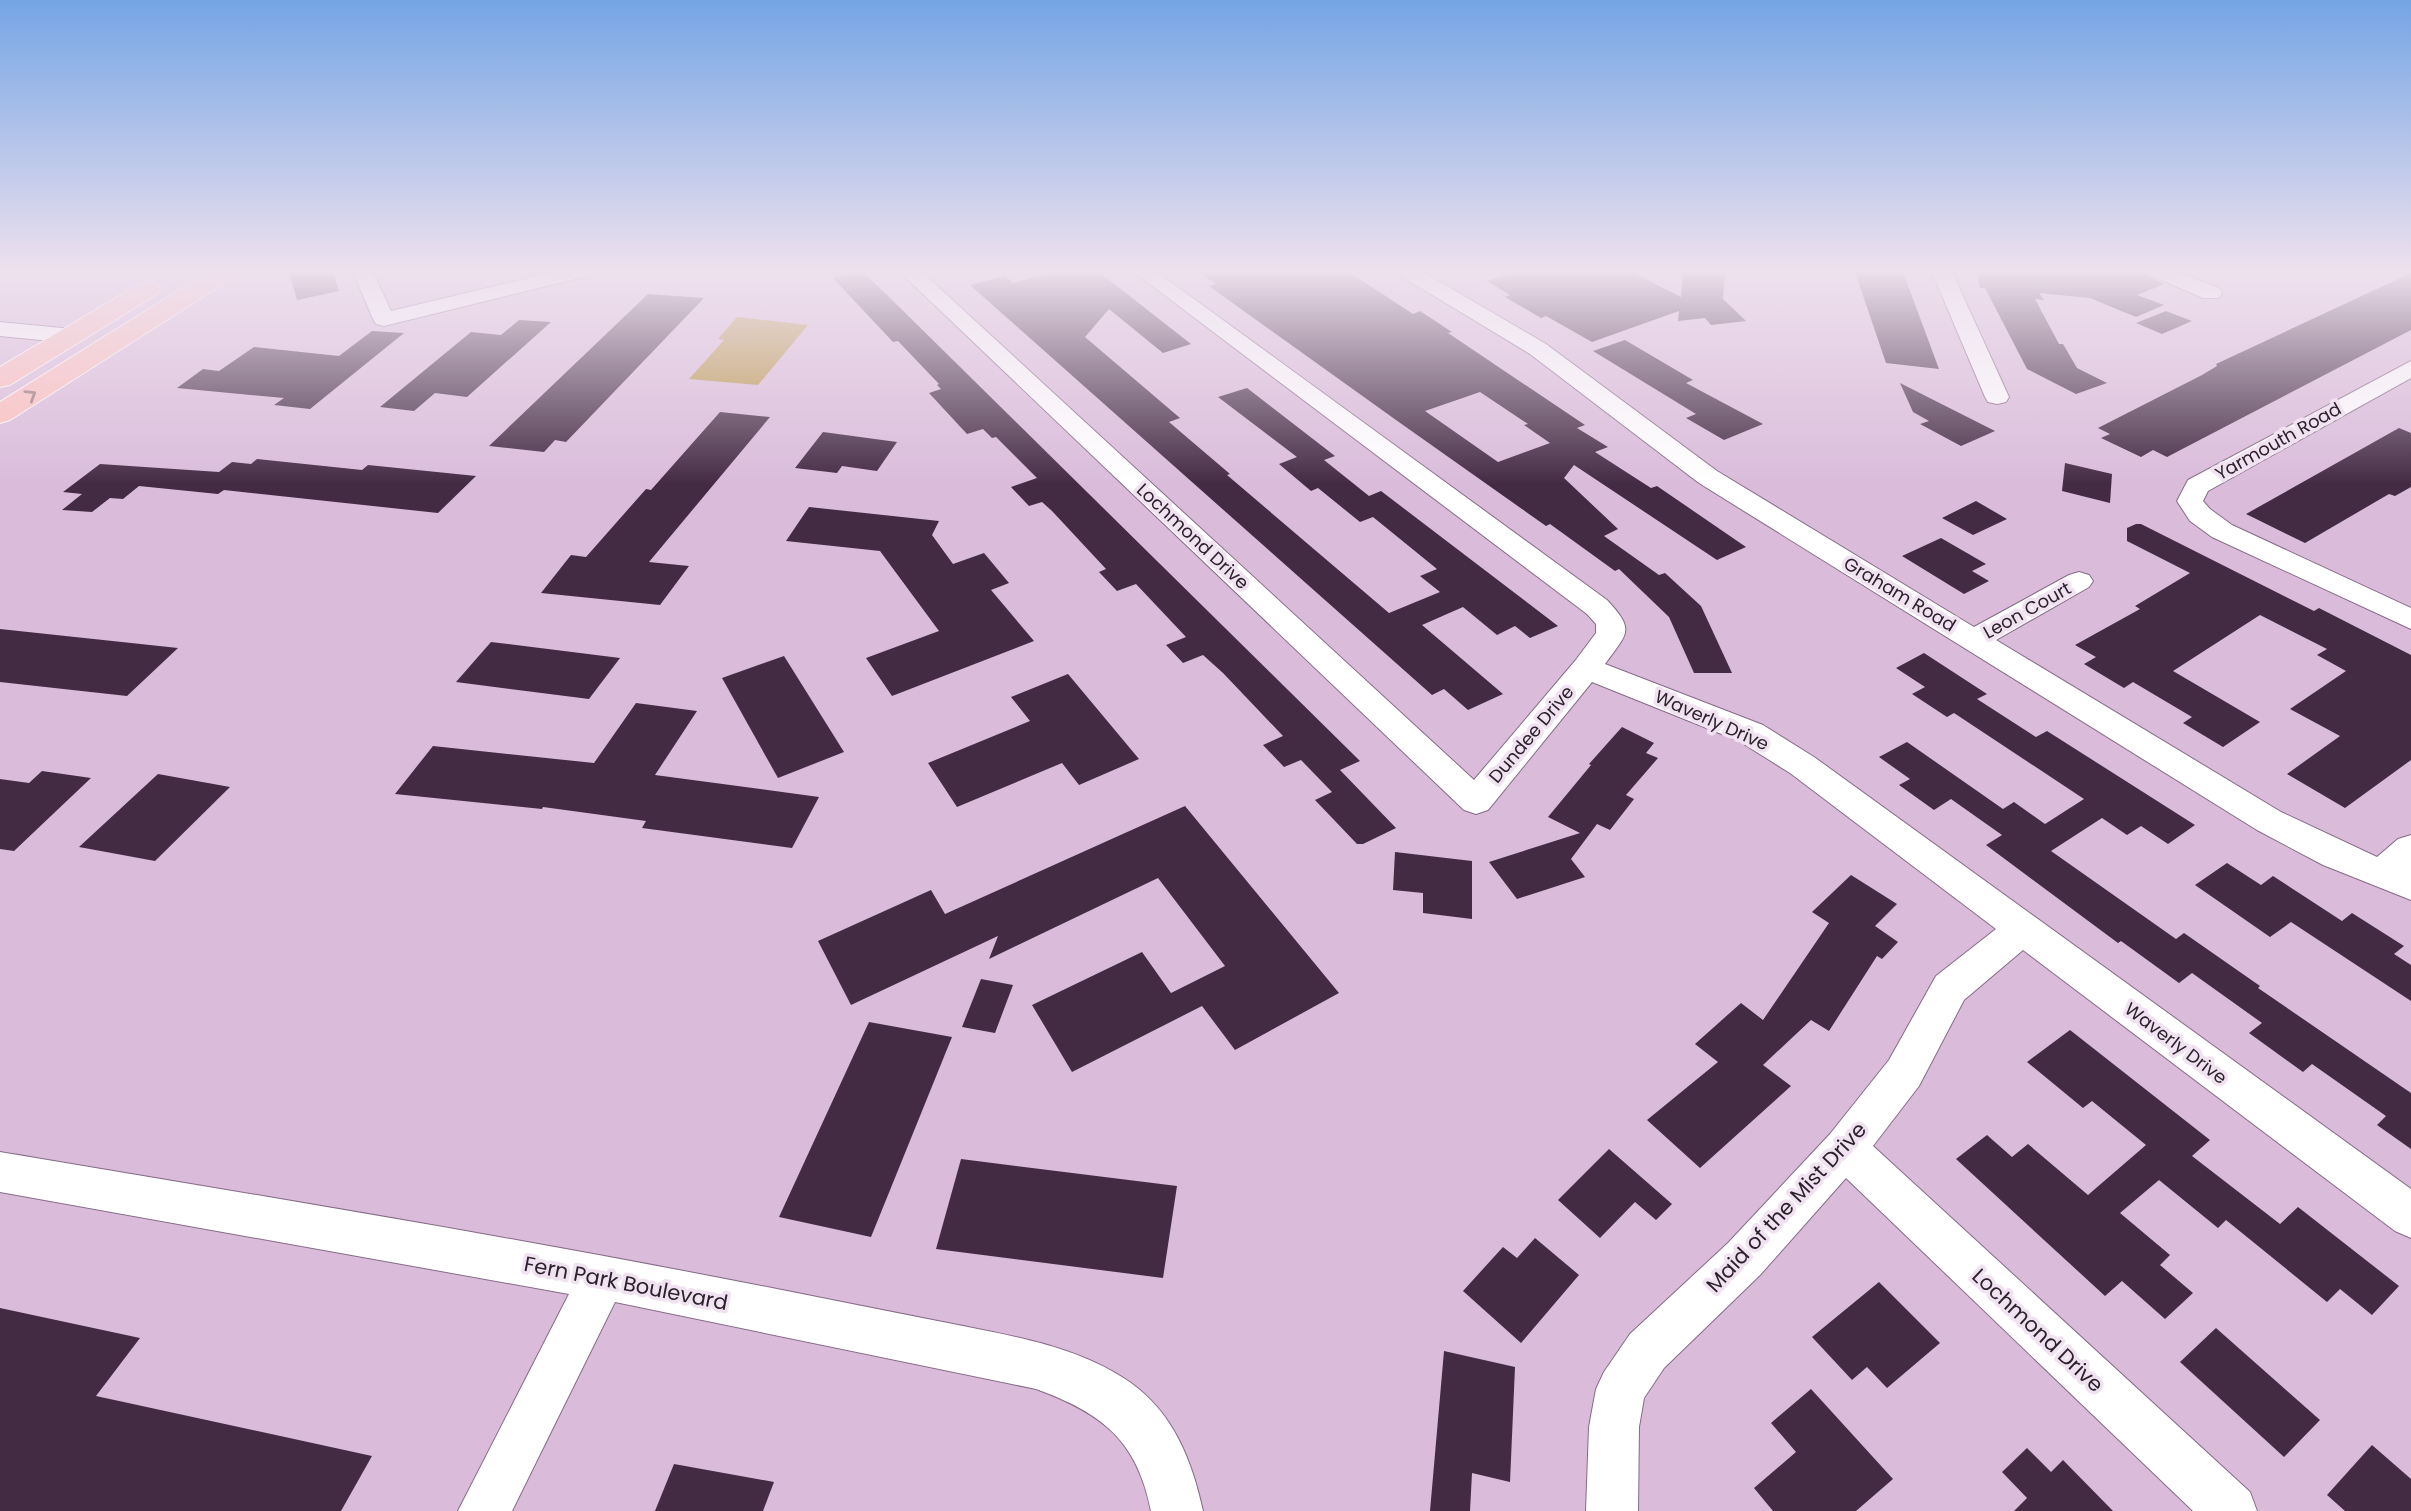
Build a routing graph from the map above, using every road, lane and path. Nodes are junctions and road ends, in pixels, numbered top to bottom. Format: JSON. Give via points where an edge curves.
{"nodes":[{"id":1,"x":61,"y":343,"type":"edge"},
{"id":2,"x":74,"y":343,"type":"edge"},
{"id":3,"x":112,"y":343,"type":"edge"},
{"id":4,"x":985,"y":343,"type":"edge"},
{"id":5,"x":1239,"y":343,"type":"edge"},
{"id":6,"x":1527,"y":343,"type":"edge"},
{"id":7,"x":1973,"y":343,"type":"edge"},
{"id":8,"x":2411,"y":368,"type":"edge"},
{"id":9,"x":62,"y":375,"type":"junction"},
{"id":10,"x":0,"y":379,"type":"edge"},
{"id":11,"x":1997,"y":397,"type":"dead end"},
{"id":12,"x":0,"y":414,"type":"edge"},
{"id":13,"x":2079,"y":581,"type":"dead end"},
{"id":14,"x":2411,"y":621,"type":"edge"},
{"id":15,"x":1975,"y":639,"type":"junction"},
{"id":16,"x":1586,"y":668,"type":"junction"},
{"id":17,"x":1476,"y":801,"type":"joint"},
{"id":18,"x":2411,"y":849,"type":"edge"},
{"id":19,"x":2396,"y":880,"type":"edge"},
{"id":20,"x":2022,"y":929,"type":"junction"},
{"id":21,"x":1845,"y":1148,"type":"junction"},
{"id":22,"x":0,"y":1172,"type":"edge"},
{"id":23,"x":2411,"y":1216,"type":"edge"},
{"id":24,"x":603,"y":1277,"type":"junction"},
{"id":25,"x":484,"y":1511,"type":"edge"},
{"id":26,"x":1177,"y":1511,"type":"edge"},
{"id":27,"x":1612,"y":1511,"type":"edge"},
{"id":28,"x":2231,"y":1511,"type":"edge"}],
"edges":[{"from":1,"to":10,"type":"main road"},
{"from":2,"to":9,"type":"main road","via":[[73,359]]},
{"from":3,"to":9,"type":"main road"},
{"from":4,"to":17,"type":"street","name":"Lochmond Drive"},
{"from":5,"to":16,"type":"street","via":[[1597,607],[1611,622],[1611,634]]},
{"from":6,"to":15,"type":"street","name":"Graham Road","via":[[1708,477]]},
{"from":7,"to":11,"type":"street"},
{"from":8,"to":14,"type":"street","name":"Yarmouth Road","via":[[2197,486],[2190,501],[2222,531]]},
{"from":12,"to":9,"type":"main road","one_way":true},
{"from":13,"to":15,"type":"street","name":"Leon Court"},
{"from":15,"to":19,"type":"street","name":"Graham Road","via":[[2269,821]]},
{"from":16,"to":17,"type":"street","name":"Dundee Drive"},
{"from":16,"to":20,"type":"street","name":"Waverly Drive","via":[[1760,738]]},
{"from":18,"to":19,"type":"street"},
{"from":20,"to":21,"type":"street","name":"Maid of the Mist Drive","via":[[1950,988],[1904,1073]]},
{"from":20,"to":23,"type":"street","name":"Waverly Drive"},
{"from":21,"to":27,"type":"street","name":"Maid of the Mist Drive","via":[[1744,1259],[1647,1351],[1621,1389],[1614,1427]]},
{"from":21,"to":28,"type":"street","name":"Lochmond Drive"},
{"from":22,"to":24,"type":"street","name":"Fern Park Boulevard"},
{"from":24,"to":25,"type":"street"},
{"from":24,"to":26,"type":"street","name":"Fern Park Boulevard","via":[[1036,1365],[1074,1377],[1113,1398],[1150,1434],[1174,1482]]}]}
